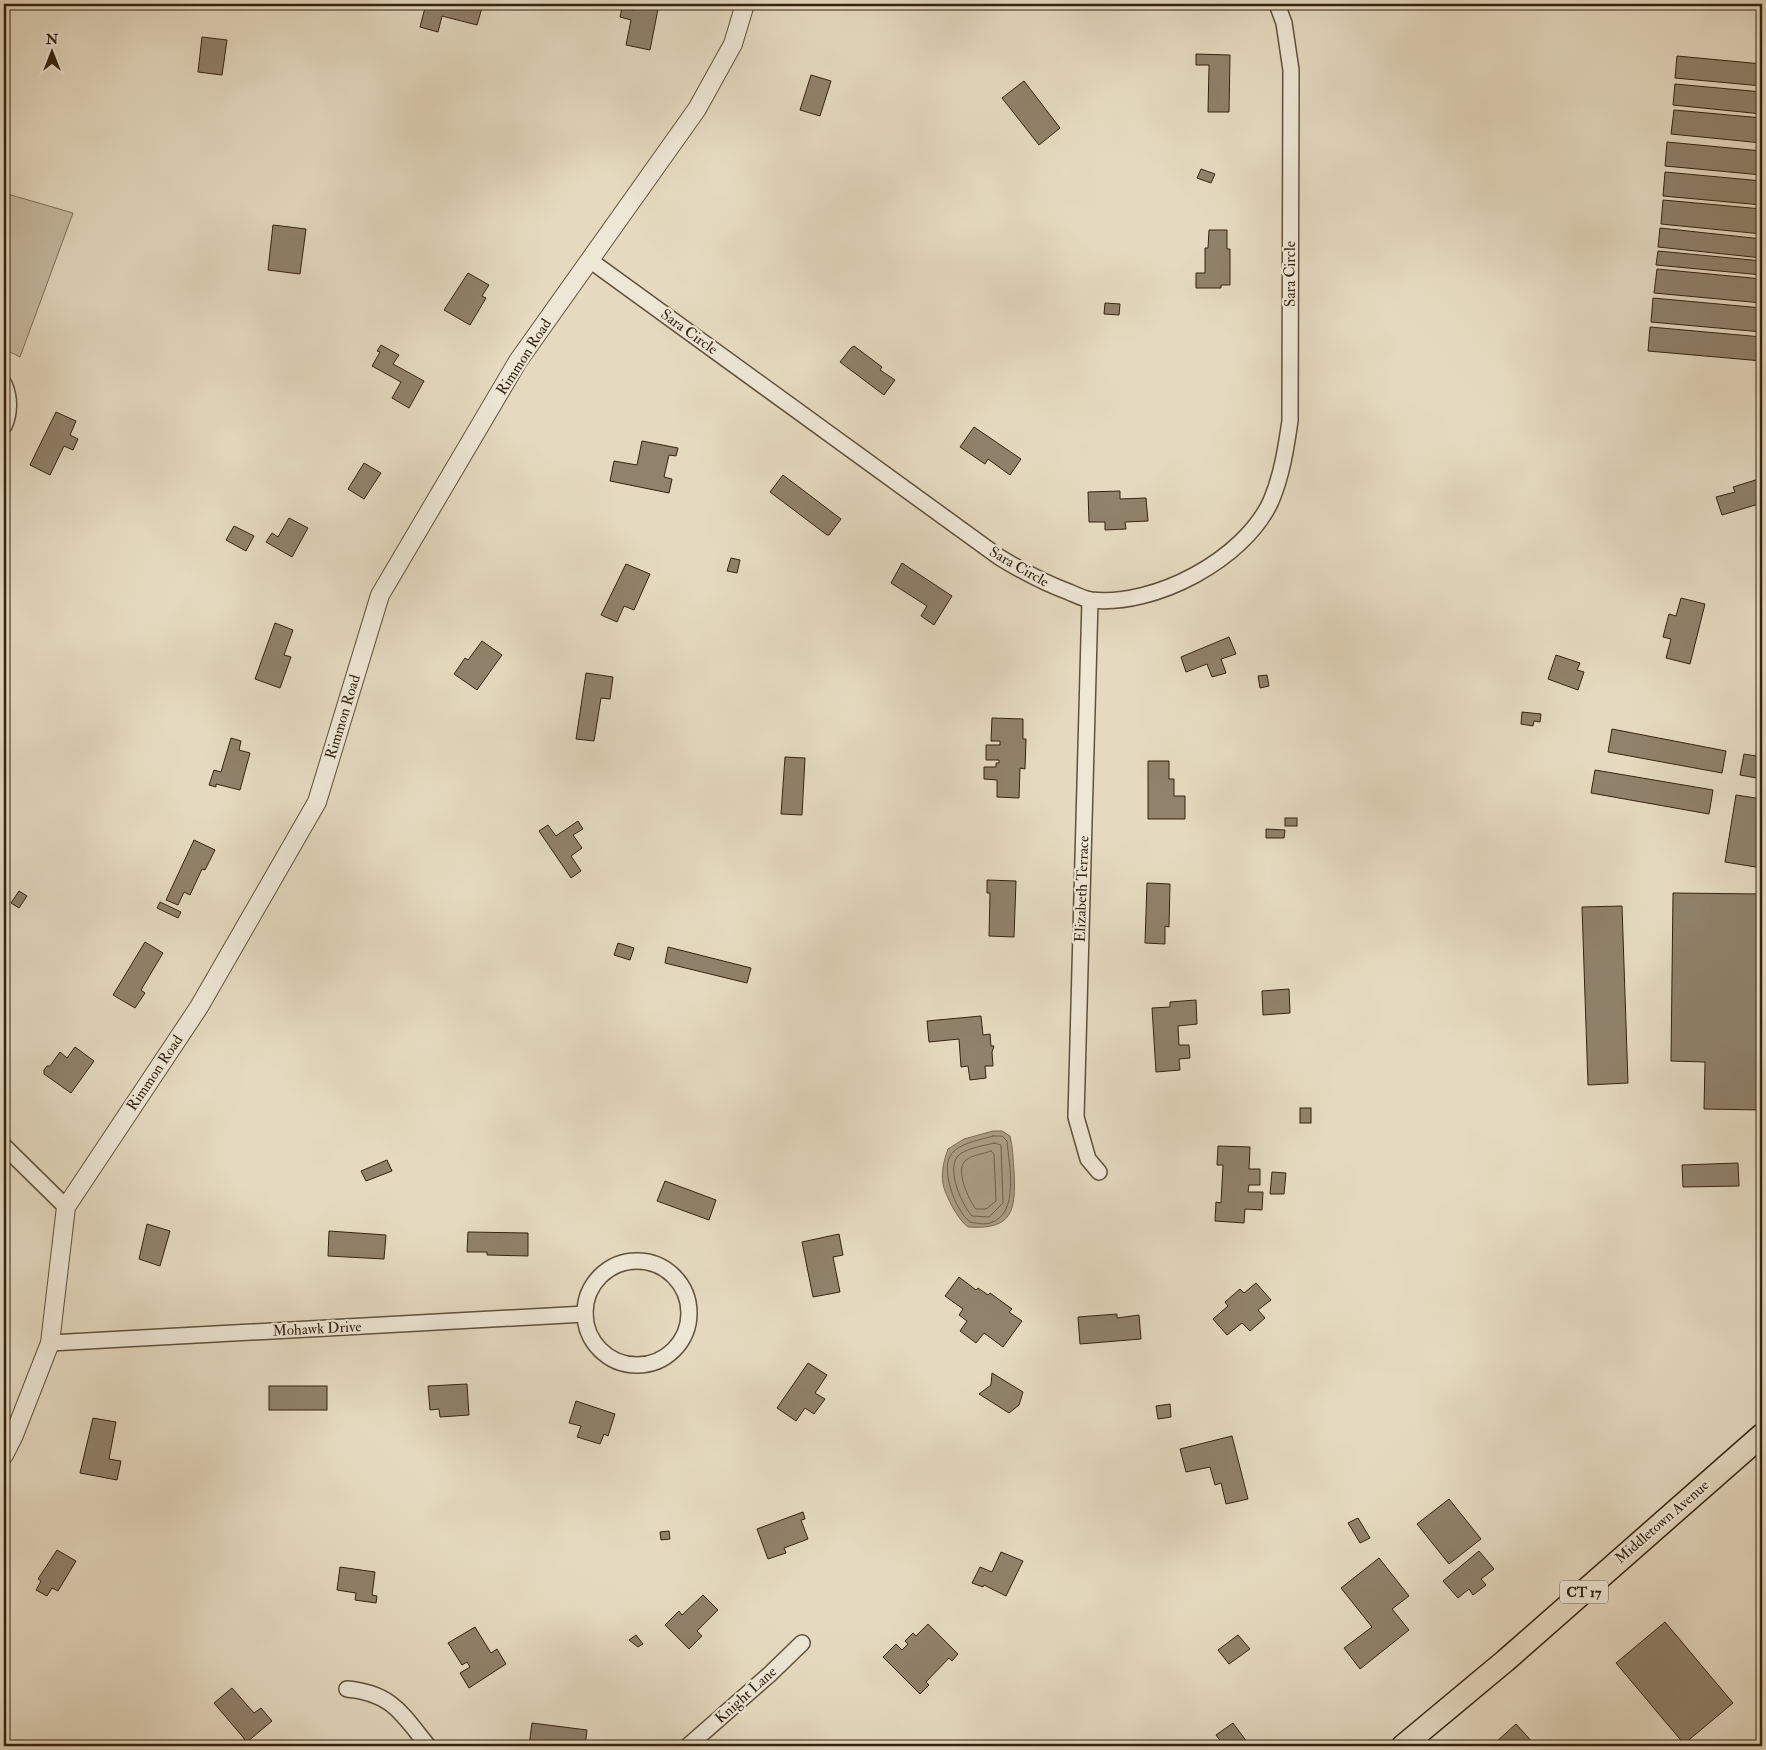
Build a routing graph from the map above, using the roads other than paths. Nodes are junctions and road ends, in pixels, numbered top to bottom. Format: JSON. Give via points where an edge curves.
{"nodes":[{"id":1,"x":745,"y":4,"type":"edge"},
{"id":2,"x":1277,"y":4,"type":"edge"},
{"id":3,"x":591,"y":261,"type":"junction"},
{"id":4,"x":4,"y":384,"type":"edge"},
{"id":5,"x":4,"y":426,"type":"edge"},
{"id":6,"x":1090,"y":600,"type":"junction"},
{"id":7,"x":4,"y":1146,"type":"edge"},
{"id":8,"x":1099,"y":1172,"type":"dead end"},
{"id":9,"x":66,"y":1207,"type":"junction"},
{"id":10,"x":585,"y":1314,"type":"junction"},
{"id":11,"x":50,"y":1343,"type":"junction"},
{"id":12,"x":1762,"y":1435,"type":"edge"},
{"id":13,"x":4,"y":1455,"type":"edge"},
{"id":14,"x":802,"y":1643,"type":"dead end"},
{"id":15,"x":347,"y":1689,"type":"dead end"},
{"id":16,"x":428,"y":1746,"type":"edge"},
{"id":17,"x":688,"y":1746,"type":"edge"},
{"id":18,"x":1403,"y":1746,"type":"edge"}],
"edges":[{"from":1,"to":3,"type":"street","name":"Rimmon Road","via":[[733,44],[697,109]]},
{"from":2,"to":6,"type":"street","name":"Sara Circle","via":[[1284,23],[1291,70],[1290,420],[1284,465],[1270,503],[1246,537],[1212,566],[1173,586],[1127,598]]},
{"from":3,"to":6,"type":"street","name":"Sara Circle","via":[[998,557],[1039,581]]},
{"from":3,"to":9,"type":"street","name":"Rimmon Road","via":[[518,362],[380,595],[317,802],[199,1007]]},
{"from":4,"to":5,"type":"street","via":[[9,408]]},
{"from":6,"to":8,"type":"street","name":"Elizabeth Terrace","via":[[1076,1117],[1086,1153]]},
{"from":7,"to":9,"type":"street"},
{"from":9,"to":11,"type":"street","name":"Rimmon Road"},
{"from":10,"to":10,"type":"street","via":[[590,1336],[600,1350],[620,1362],[642,1365],[659,1360],[677,1347],[688,1327],[690,1309],[686,1294],[673,1274],[658,1265],[636,1260],[613,1266],[599,1277],[587,1297]]},
{"from":10,"to":11,"type":"street","name":"Mohawk Drive"},
{"from":11,"to":13,"type":"street","name":"Rimmon Road"},
{"from":12,"to":18,"type":"main road","name":"Middletown Avenue","number":"CT 17","via":[[1505,1661]]},
{"from":14,"to":17,"type":"street","name":"Knight Lane"},
{"from":15,"to":16,"type":"street","via":[[368,1691],[393,1704]]}]}
